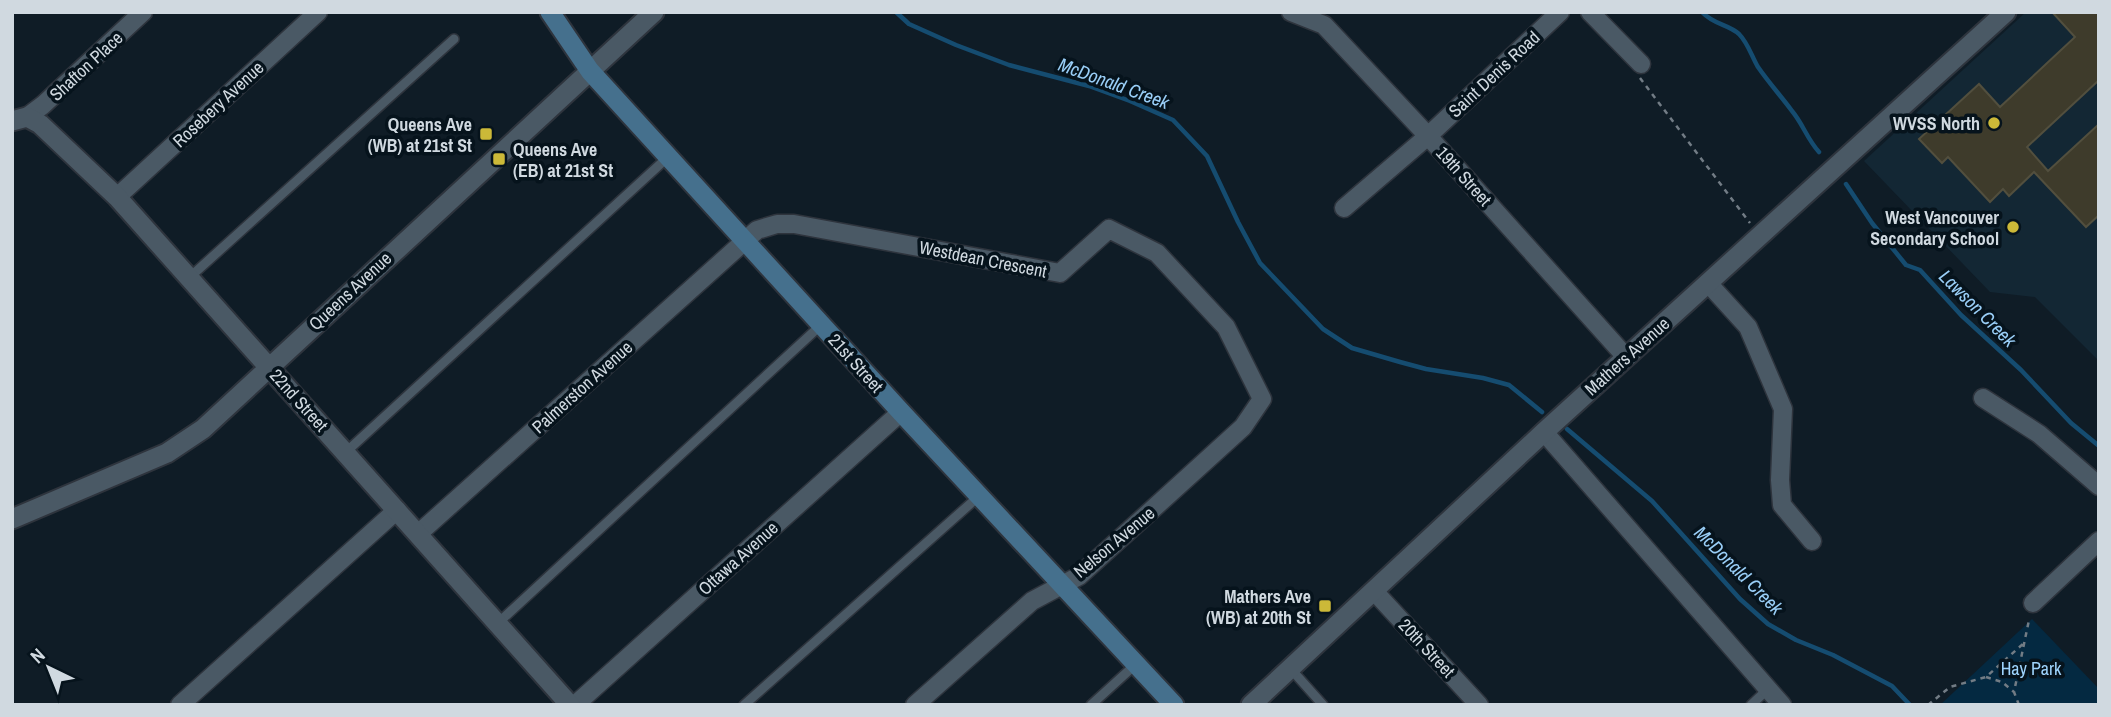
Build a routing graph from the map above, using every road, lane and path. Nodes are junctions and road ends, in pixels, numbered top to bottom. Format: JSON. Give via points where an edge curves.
{"nodes":[{"id":1,"x":143,"y":12,"type":"edge"},
{"id":2,"x":318,"y":12,"type":"edge"},
{"id":3,"x":550,"y":12,"type":"edge"},
{"id":4,"x":654,"y":12,"type":"edge"},
{"id":5,"x":1291,"y":12,"type":"edge"},
{"id":6,"x":1560,"y":12,"type":"edge"},
{"id":7,"x":1590,"y":12,"type":"edge"},
{"id":8,"x":2006,"y":12,"type":"edge"},
{"id":9,"x":454,"y":39,"type":"dead end"},
{"id":10,"x":1641,"y":64,"type":"joint"},
{"id":11,"x":590,"y":71,"type":"junction"},
{"id":12,"x":20,"y":119,"type":"edge"},
{"id":13,"x":1427,"y":135,"type":"junction"},
{"id":14,"x":668,"y":157,"type":"junction"},
{"id":15,"x":117,"y":197,"type":"junction"},
{"id":16,"x":1344,"y":208,"type":"dead end"},
{"id":17,"x":1760,"y":236,"type":"junction"},
{"id":18,"x":746,"y":240,"type":"junction"},
{"id":19,"x":190,"y":277,"type":"junction"},
{"id":20,"x":1708,"y":283,"type":"junction"},
{"id":21,"x":821,"y":324,"type":"junction"},
{"id":22,"x":1626,"y":357,"type":"junction"},
{"id":23,"x":269,"y":366,"type":"junction"},
{"id":24,"x":1983,"y":398,"type":"dead end"},
{"id":25,"x":901,"y":412,"type":"junction"},
{"id":26,"x":1243,"y":427,"type":"joint"},
{"id":27,"x":1544,"y":432,"type":"junction"},
{"id":28,"x":346,"y":452,"type":"junction"},
{"id":29,"x":2099,"y":486,"type":"edge"},
{"id":30,"x":979,"y":496,"type":"junction"},
{"id":31,"x":397,"y":510,"type":"junction"},
{"id":32,"x":12,"y":519,"type":"edge"},
{"id":33,"x":418,"y":534,"type":"junction"},
{"id":34,"x":1812,"y":541,"type":"dead end"},
{"id":35,"x":2099,"y":541,"type":"edge"},
{"id":36,"x":1062,"y":583,"type":"junction"},
{"id":37,"x":1374,"y":591,"type":"junction"},
{"id":38,"x":2033,"y":603,"type":"joint"},
{"id":39,"x":498,"y":623,"type":"junction"},
{"id":40,"x":2024,"y":643,"type":"junction"},
{"id":41,"x":1136,"y":664,"type":"junction"},
{"id":42,"x":1290,"y":668,"type":"junction"},
{"id":43,"x":1986,"y":677,"type":"junction"},
{"id":44,"x":1768,"y":689,"type":"junction"},
{"id":45,"x":2014,"y":692,"type":"junction"},
{"id":46,"x":1931,"y":703,"type":"edge"},
{"id":47,"x":180,"y":705,"type":"edge"},
{"id":48,"x":573,"y":705,"type":"edge"},
{"id":49,"x":744,"y":705,"type":"edge"},
{"id":50,"x":915,"y":705,"type":"edge"},
{"id":51,"x":1091,"y":705,"type":"edge"},
{"id":52,"x":1174,"y":705,"type":"edge"},
{"id":53,"x":1251,"y":705,"type":"edge"},
{"id":54,"x":1323,"y":705,"type":"edge"},
{"id":55,"x":1479,"y":705,"type":"edge"},
{"id":56,"x":1751,"y":705,"type":"edge"},
{"id":57,"x":1782,"y":705,"type":"edge"},
{"id":58,"x":2019,"y":705,"type":"edge"}],
"edges":[{"from":1,"to":12,"type":"street","name":"Shafton Place","via":[[43,106]]},
{"from":2,"to":15,"type":"street","name":"Rosebery Avenue"},
{"from":3,"to":11,"type":"main road","name":"21st Street"},
{"from":4,"to":11,"type":"street","name":"Queens Avenue"},
{"from":5,"to":13,"type":"street","name":"19th Street","via":[[1324,25]]},
{"from":6,"to":13,"type":"street","name":"Saint Denis Road"},
{"from":7,"to":10,"type":"street"},
{"from":8,"to":17,"type":"street","name":"Mathers Avenue"},
{"from":9,"to":19,"type":"lane"},
{"from":10,"to":17,"type":"path","via":[[1639,81]]},
{"from":11,"to":14,"type":"main road","name":"21st Street"},
{"from":11,"to":23,"type":"street","name":"Queens Avenue"},
{"from":12,"to":15,"type":"street","name":"22nd Street","via":[[40,124]]},
{"from":13,"to":16,"type":"street"},
{"from":13,"to":22,"type":"street","name":"19th Street"},
{"from":14,"to":18,"type":"main road","name":"21st Street"},
{"from":14,"to":28,"type":"lane"},
{"from":15,"to":19,"type":"street","name":"22nd Street"},
{"from":17,"to":20,"type":"street","name":"Mathers Avenue"},
{"from":18,"to":21,"type":"main road","name":"21st Street"},
{"from":18,"to":26,"type":"street","name":"Westdean Crescent","via":[[757,230],[794,224],[1059,273],[1109,229],[1157,253],[1226,327],[1262,400]]},
{"from":18,"to":33,"type":"street","name":"Palmerston Avenue"},
{"from":19,"to":23,"type":"street","name":"22nd Street"},
{"from":20,"to":22,"type":"street","name":"Mathers Avenue"},
{"from":20,"to":34,"type":"street","via":[[1748,327],[1783,409],[1782,505]]},
{"from":21,"to":25,"type":"main road","name":"21st Street"},
{"from":21,"to":39,"type":"lane"},
{"from":22,"to":27,"type":"street","name":"Mathers Avenue"},
{"from":23,"to":28,"type":"street","name":"22nd Street"},
{"from":23,"to":32,"type":"street","name":"Queens Avenue","via":[[203,429],[167,453]]},
{"from":24,"to":29,"type":"street","via":[[2039,434]]},
{"from":25,"to":30,"type":"main road","name":"21st Street"},
{"from":25,"to":48,"type":"street","name":"Ottawa Avenue"},
{"from":26,"to":36,"type":"street","name":"Nelson Avenue","via":[[1079,576]]},
{"from":27,"to":37,"type":"street","name":"Mathers Avenue"},
{"from":27,"to":44,"type":"street"},
{"from":28,"to":31,"type":"street","name":"22nd Street"},
{"from":30,"to":36,"type":"main road","name":"21st Street"},
{"from":30,"to":49,"type":"lane"},
{"from":31,"to":33,"type":"street","name":"22nd Street"},
{"from":31,"to":47,"type":"street"},
{"from":33,"to":39,"type":"street","name":"22nd Street"},
{"from":35,"to":38,"type":"street"},
{"from":36,"to":41,"type":"main road","name":"21st Street"},
{"from":36,"to":50,"type":"street","name":"Nelson Avenue","via":[[1032,601]]},
{"from":37,"to":42,"type":"street","name":"Mathers Avenue"},
{"from":37,"to":55,"type":"street","name":"20th Street"},
{"from":38,"to":40,"type":"path"},
{"from":39,"to":48,"type":"street","name":"22nd Street"},
{"from":40,"to":43,"type":"path"},
{"from":40,"to":45,"type":"path"},
{"from":41,"to":51,"type":"lane"},
{"from":41,"to":52,"type":"main road","name":"21st Street"},
{"from":42,"to":53,"type":"street","name":"Mathers Avenue"},
{"from":42,"to":54,"type":"lane"},
{"from":43,"to":45,"type":"path"},
{"from":43,"to":46,"type":"path","via":[[1950,687]]},
{"from":44,"to":56,"type":"lane"},
{"from":44,"to":57,"type":"street"},
{"from":45,"to":58,"type":"path"}]}
